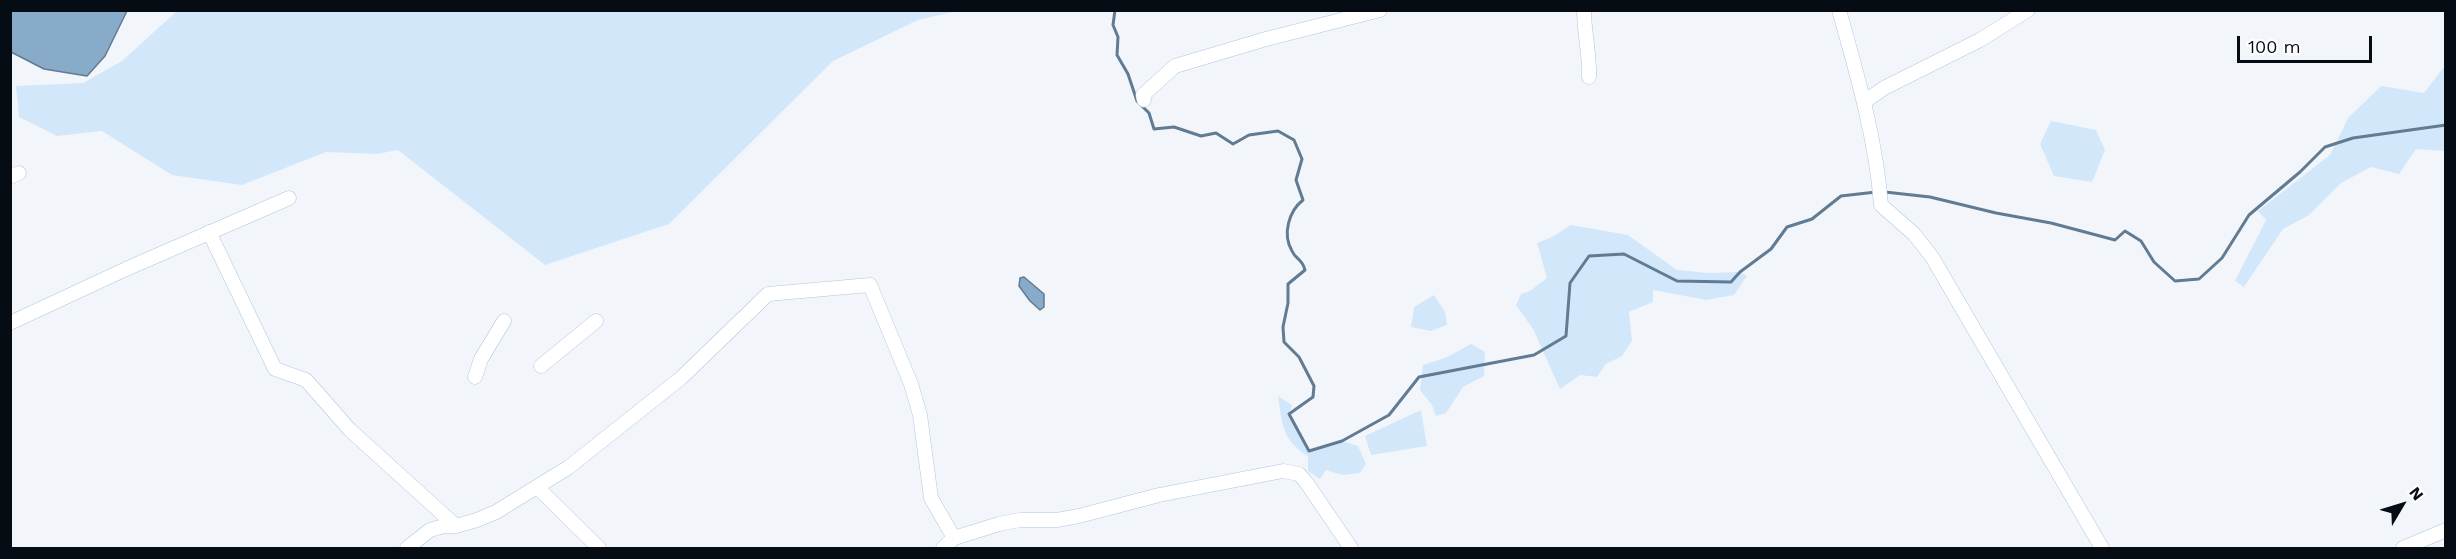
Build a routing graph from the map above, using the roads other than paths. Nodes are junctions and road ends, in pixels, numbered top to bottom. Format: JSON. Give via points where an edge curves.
{"nodes":[{"id":1,"x":1380,"y":10,"type":"edge"},
{"id":2,"x":1584,"y":10,"type":"edge"},
{"id":3,"x":1839,"y":10,"type":"edge"},
{"id":4,"x":2028,"y":10,"type":"edge"},
{"id":5,"x":1589,"y":77,"type":"dead end"},
{"id":6,"x":1144,"y":100,"type":"dead end"},
{"id":7,"x":1864,"y":102,"type":"junction"},
{"id":8,"x":289,"y":198,"type":"dead end"},
{"id":9,"x":209,"y":232,"type":"junction"},
{"id":10,"x":504,"y":321,"type":"dead end"},
{"id":11,"x":596,"y":321,"type":"dead end"},
{"id":12,"x":10,"y":323,"type":"edge"},
{"id":13,"x":541,"y":366,"type":"dead end"},
{"id":14,"x":475,"y":377,"type":"dead end"},
{"id":15,"x":538,"y":488,"type":"junction"},
{"id":16,"x":456,"y":526,"type":"junction"},
{"id":17,"x":2445,"y":530,"type":"edge"},
{"id":18,"x":954,"y":538,"type":"junction"},
{"id":19,"x":407,"y":549,"type":"edge"},
{"id":20,"x":599,"y":549,"type":"edge"},
{"id":21,"x":943,"y":549,"type":"edge"},
{"id":22,"x":1351,"y":549,"type":"edge"},
{"id":23,"x":2102,"y":549,"type":"edge"},
{"id":24,"x":2403,"y":549,"type":"edge"}],
"edges":[{"from":1,"to":6,"type":"street","via":[[1175,66],[1143,95]]},
{"from":2,"to":5,"type":"street"},
{"from":3,"to":7,"type":"street"},
{"from":4,"to":7,"type":"street"},
{"from":7,"to":23,"type":"street","via":[[1881,205],[1914,234],[1932,257]]},
{"from":8,"to":9,"type":"street"},
{"from":9,"to":12,"type":"street"},
{"from":9,"to":16,"type":"street","via":[[275,369],[306,380],[350,430]]},
{"from":10,"to":14,"type":"street"},
{"from":11,"to":13,"type":"street"},
{"from":15,"to":16,"type":"street","via":[[496,512]]},
{"from":15,"to":18,"type":"street","via":[[681,378],[768,294],[870,285],[911,384],[920,415],[932,498]]},
{"from":15,"to":20,"type":"street"},
{"from":16,"to":19,"type":"street","via":[[430,530]]},
{"from":17,"to":24,"type":"street"},
{"from":18,"to":21,"type":"street"},
{"from":18,"to":22,"type":"street","via":[[1007,522],[1079,516],[1159,495],[1283,471],[1299,474],[1306,482]]}]}
